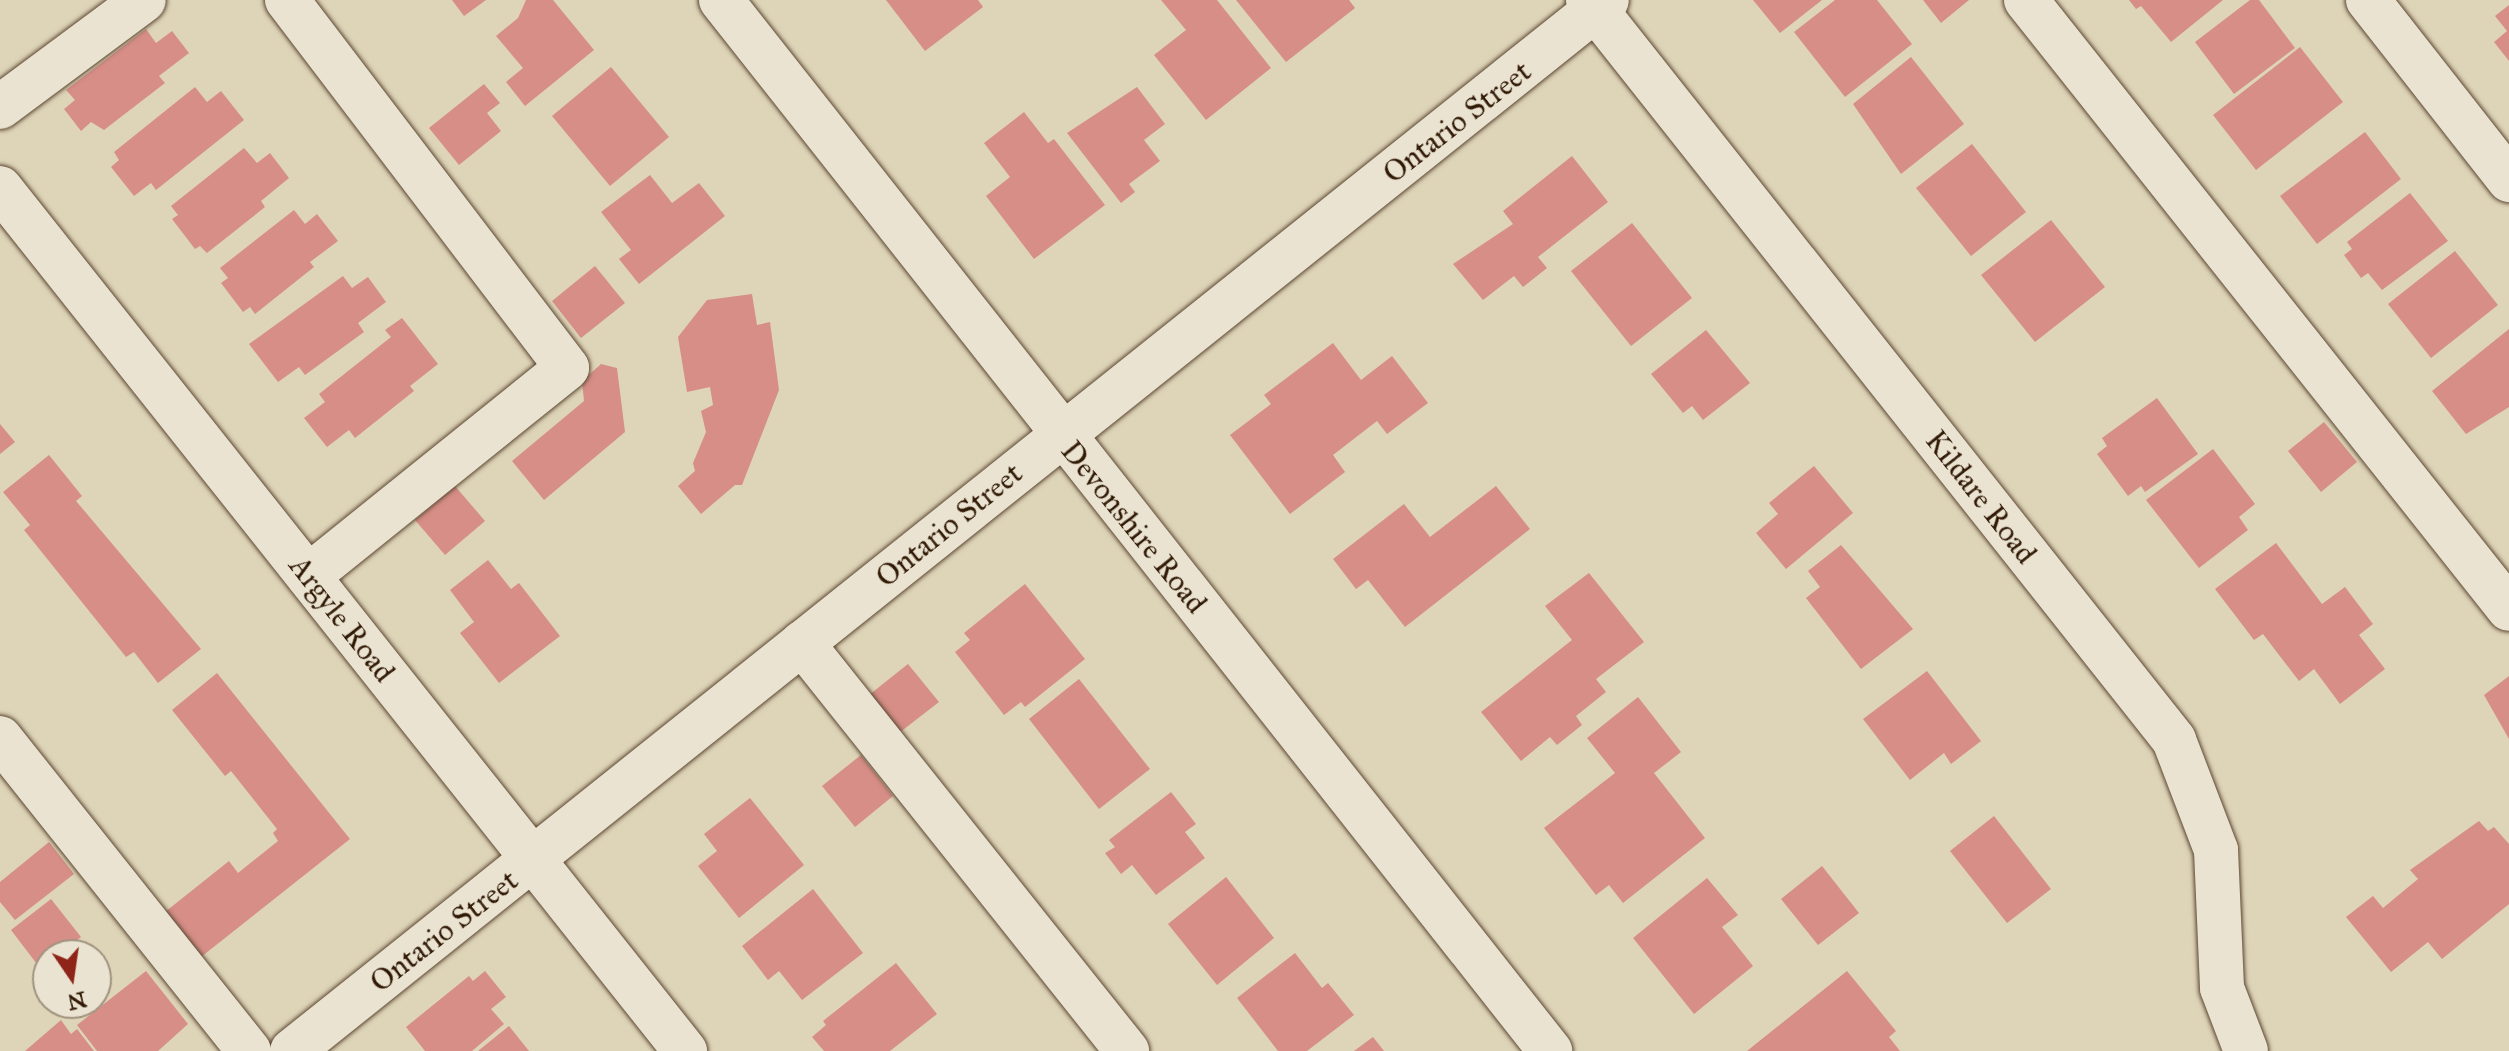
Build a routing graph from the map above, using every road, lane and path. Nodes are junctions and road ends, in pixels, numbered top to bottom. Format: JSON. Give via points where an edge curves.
{"nodes":[{"id":1,"x":144,"y":0,"type":"edge"},
{"id":2,"x":287,"y":0,"type":"edge"},
{"id":3,"x":721,"y":0,"type":"edge"},
{"id":4,"x":2026,"y":0,"type":"edge"},
{"id":5,"x":2368,"y":0,"type":"edge"},
{"id":6,"x":1597,"y":3,"type":"edge"},
{"id":7,"x":0,"y":107,"type":"edge"},
{"id":8,"x":2509,"y":180,"type":"edge"},
{"id":9,"x":0,"y":188,"type":"edge"},
{"id":10,"x":1061,"y":436,"type":"junction"},
{"id":11,"x":308,"y":576,"type":"junction"},
{"id":12,"x":2509,"y":609,"type":"edge"},
{"id":13,"x":802,"y":643,"type":"junction"},
{"id":14,"x":0,"y":738,"type":"edge"},
{"id":15,"x":534,"y":860,"type":"junction"},
{"id":16,"x":249,"y":1051,"type":"edge"},
{"id":17,"x":292,"y":1051,"type":"edge"},
{"id":18,"x":685,"y":1051,"type":"edge"},
{"id":19,"x":1127,"y":1051,"type":"edge"},
{"id":20,"x":1550,"y":1051,"type":"edge"},
{"id":21,"x":2246,"y":1051,"type":"edge"}],
"edges":[{"from":1,"to":7,"type":"street"},
{"from":2,"to":11,"type":"street","via":[[567,368]]},
{"from":3,"to":10,"type":"street","name":"Devonshire Road"},
{"from":4,"to":12,"type":"street"},
{"from":5,"to":8,"type":"street"},
{"from":6,"to":10,"type":"street","name":"Ontario Street"},
{"from":6,"to":21,"type":"street","name":"Kildare Road","via":[[2174,740],[2216,850],[2222,988]]},
{"from":9,"to":11,"type":"street","name":"Argyle Road"},
{"from":10,"to":13,"type":"street","name":"Ontario Street"},
{"from":10,"to":20,"type":"street","name":"Devonshire Road"},
{"from":11,"to":15,"type":"street","name":"Argyle Road"},
{"from":13,"to":15,"type":"street","name":"Ontario Street"},
{"from":13,"to":19,"type":"street"},
{"from":14,"to":16,"type":"street"},
{"from":15,"to":17,"type":"street","name":"Ontario Street"},
{"from":15,"to":18,"type":"street","name":"Argyle Road"}]}
